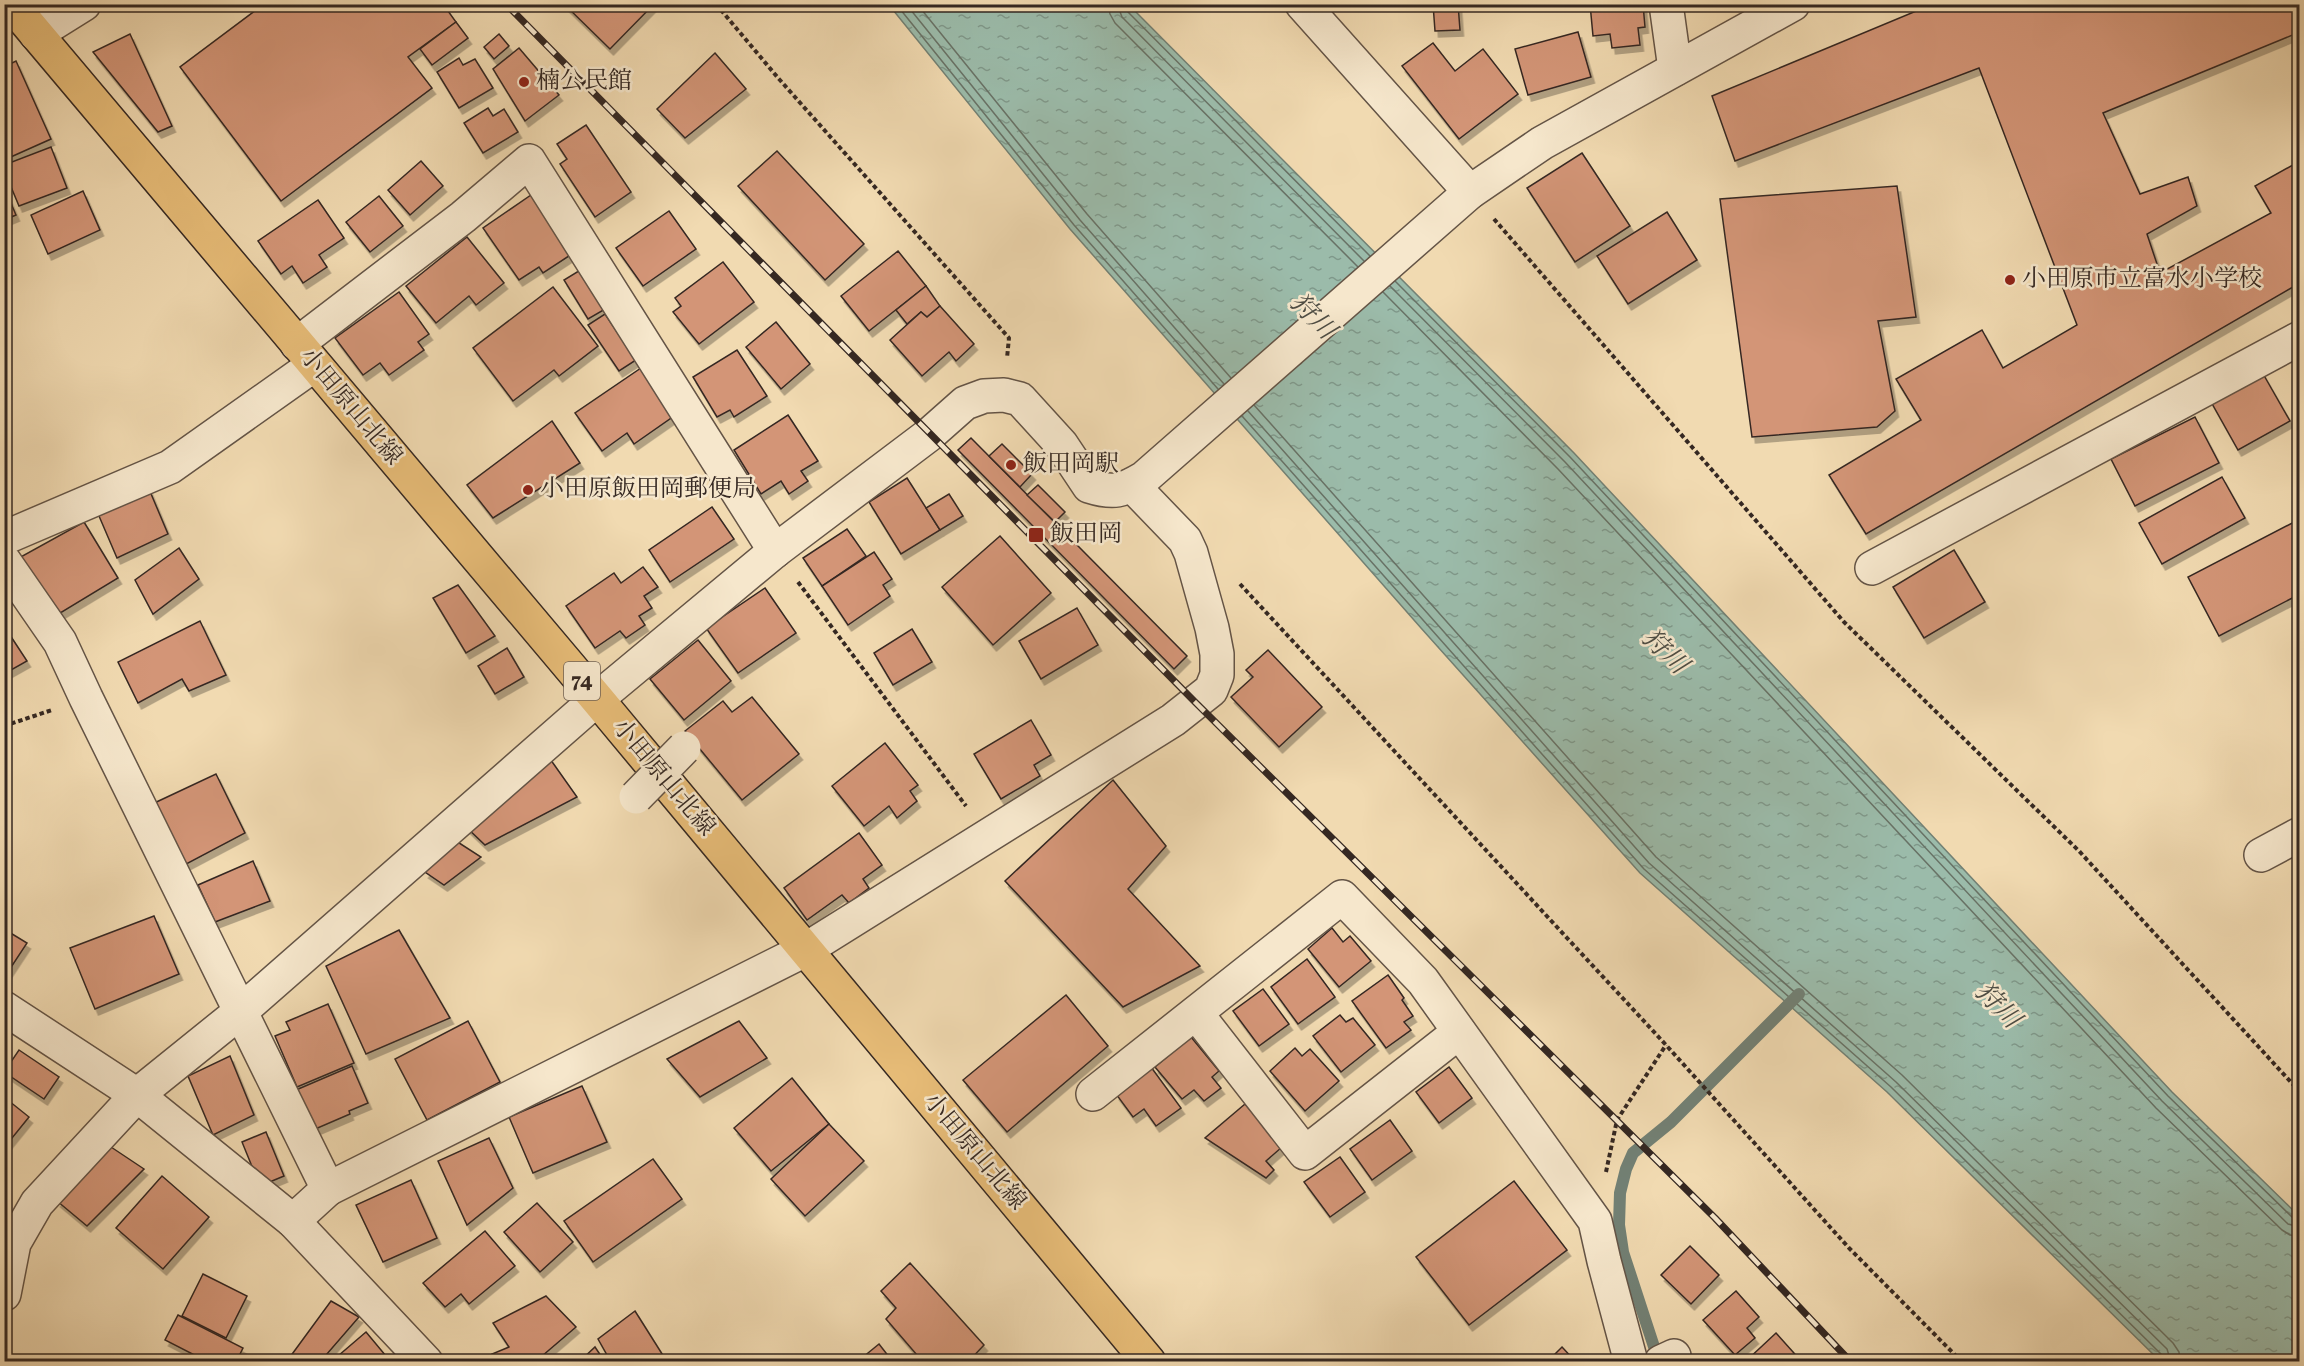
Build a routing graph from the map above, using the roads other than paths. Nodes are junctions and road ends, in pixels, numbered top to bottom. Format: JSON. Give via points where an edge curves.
{"nodes":[{"id":1,"x":11,"y":4,"type":"edge"},
{"id":2,"x":84,"y":4,"type":"edge"},
{"id":3,"x":1666,"y":4,"type":"edge"},
{"id":4,"x":1793,"y":4,"type":"edge"},
{"id":5,"x":1310,"y":9,"type":"edge"},
{"id":6,"x":36,"y":34,"type":"junction"},
{"id":7,"x":1675,"y":69,"type":"junction"},
{"id":8,"x":1470,"y":192,"type":"junction"},
{"id":9,"x":2300,"y":338,"type":"edge"},
{"id":10,"x":306,"y":354,"type":"junction"},
{"id":11,"x":1138,"y":482,"type":"junction"},
{"id":12,"x":4,"y":538,"type":"edge"},
{"id":13,"x":775,"y":551,"type":"junction"},
{"id":14,"x":4,"y":561,"type":"edge"},
{"id":15,"x":1872,"y":568,"type":"dead end"},
{"id":16,"x":597,"y":699,"type":"junction"},
{"id":17,"x":684,"y":748,"type":"dead end"},
{"id":18,"x":636,"y":797,"type":"dead end"},
{"id":19,"x":2300,"y":834,"type":"edge"},
{"id":20,"x":2261,"y":855,"type":"dead end"},
{"id":21,"x":805,"y":950,"type":"junction"},
{"id":22,"x":4,"y":1008,"type":"edge"},
{"id":23,"x":240,"y":1012,"type":"junction"},
{"id":24,"x":1196,"y":1013,"type":"junction"},
{"id":25,"x":1459,"y":1032,"type":"junction"},
{"id":26,"x":137,"y":1095,"type":"junction"},
{"id":27,"x":1093,"y":1095,"type":"dead end"},
{"id":28,"x":328,"y":1189,"type":"junction"},
{"id":29,"x":293,"y":1221,"type":"junction"},
{"id":30,"x":4,"y":1294,"type":"edge"},
{"id":31,"x":426,"y":1362,"type":"edge"},
{"id":32,"x":1149,"y":1362,"type":"edge"},
{"id":33,"x":1631,"y":1362,"type":"edge"}],
"edges":[{"from":1,"to":6,"type":"main road","name":"小田原山北線","number":"74"},
{"from":2,"to":6,"type":"street"},
{"from":3,"to":7,"type":"street"},
{"from":4,"to":7,"type":"street"},
{"from":5,"to":8,"type":"street"},
{"from":6,"to":10,"type":"main road","name":"小田原山北線","number":"74"},
{"from":7,"to":8,"type":"street","via":[[1542,143]]},
{"from":8,"to":11,"type":"street"},
{"from":9,"to":15,"type":"street"},
{"from":10,"to":12,"type":"street","via":[[170,466]]},
{"from":10,"to":13,"type":"street","via":[[529,161]]},
{"from":10,"to":16,"type":"main road","name":"小田原山北線","number":"74"},
{"from":11,"to":13,"type":"street","via":[[1114,492],[1089,486],[1061,444],[1020,399],[984,396],[965,403]]},
{"from":11,"to":21,"type":"street","via":[[1191,553],[1217,654],[1217,675],[1211,690],[1173,720]]},
{"from":13,"to":16,"type":"street"},
{"from":14,"to":23,"type":"street","via":[[60,642]]},
{"from":16,"to":21,"type":"main road","name":"小田原山北線","number":"74"},
{"from":16,"to":23,"type":"street"},
{"from":17,"to":18,"type":"street","bridge":true},
{"from":19,"to":20,"type":"street"},
{"from":21,"to":28,"type":"street"},
{"from":21,"to":32,"type":"main road","name":"小田原山北線","number":"74"},
{"from":22,"to":26,"type":"street"},
{"from":23,"to":26,"type":"street"},
{"from":23,"to":28,"type":"street"},
{"from":24,"to":25,"type":"street","via":[[1342,897],[1423,981]]},
{"from":24,"to":25,"type":"street","via":[[1305,1153]]},
{"from":24,"to":27,"type":"street"},
{"from":25,"to":33,"type":"street","via":[[1596,1221]]},
{"from":26,"to":29,"type":"street"},
{"from":26,"to":30,"type":"street","via":[[36,1203],[14,1243]]},
{"from":28,"to":29,"type":"street"},
{"from":29,"to":31,"type":"street"}]}
